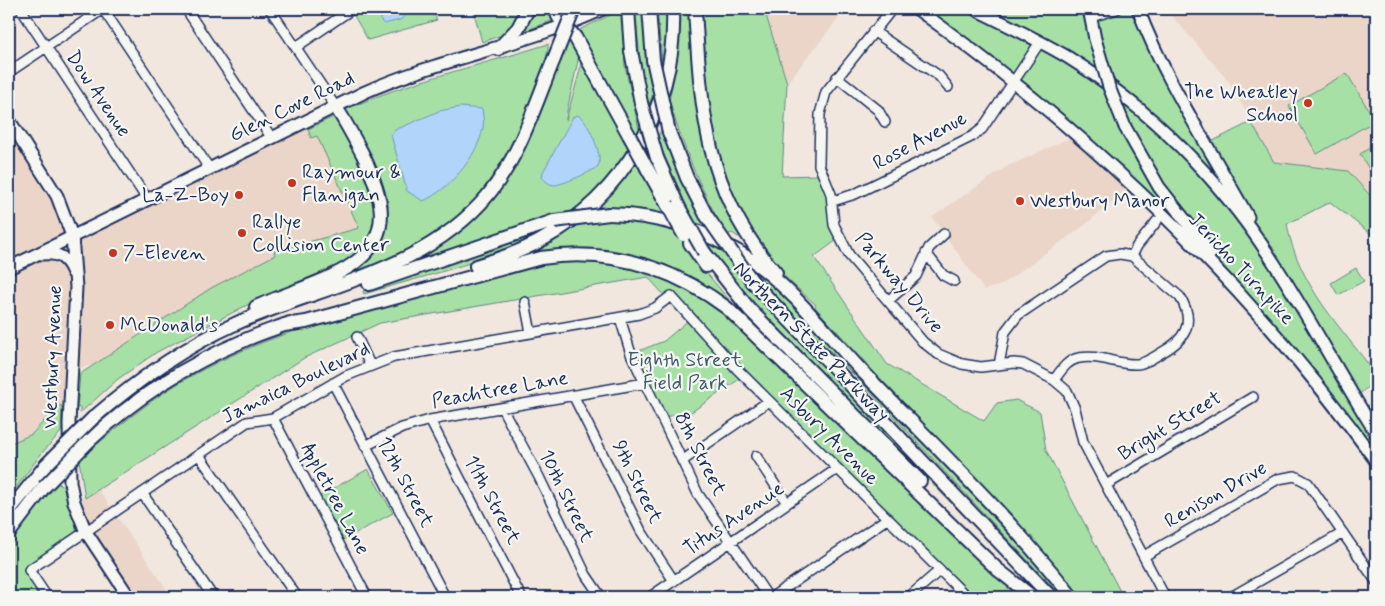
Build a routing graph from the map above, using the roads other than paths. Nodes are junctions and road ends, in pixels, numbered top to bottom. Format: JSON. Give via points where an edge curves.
{"nodes":[{"id":1,"x":21,"y":9,"type":"edge"},
{"id":2,"x":103,"y":9,"type":"edge"},
{"id":3,"x":186,"y":9,"type":"edge"},
{"id":4,"x":270,"y":9,"type":"edge"},
{"id":5,"x":352,"y":9,"type":"edge"},
{"id":6,"x":528,"y":9,"type":"edge"},
{"id":7,"x":555,"y":9,"type":"edge"},
{"id":8,"x":574,"y":9,"type":"edge"},
{"id":9,"x":603,"y":9,"type":"edge"},
{"id":10,"x":648,"y":9,"type":"edge"},
{"id":11,"x":673,"y":9,"type":"edge"},
{"id":12,"x":695,"y":9,"type":"edge"},
{"id":13,"x":892,"y":9,"type":"edge"},
{"id":14,"x":917,"y":9,"type":"edge"},
{"id":15,"x":975,"y":9,"type":"edge"},
{"id":16,"x":1117,"y":9,"type":"edge"},
{"id":17,"x":1138,"y":9,"type":"edge"},
{"id":18,"x":628,"y":12,"type":"edge"},
{"id":19,"x":1090,"y":13,"type":"edge"},
{"id":20,"x":565,"y":26,"type":"junction"},
{"id":21,"x":873,"y":31,"type":"junction"},
{"id":22,"x":1040,"y":42,"type":"junction"},
{"id":23,"x":46,"y":47,"type":"junction"},
{"id":24,"x":296,"y":47,"type":"junction"},
{"id":25,"x":498,"y":48,"type":"junction"},
{"id":26,"x":9,"y":72,"type":"edge"},
{"id":27,"x":837,"y":77,"type":"junction"},
{"id":28,"x":1014,"y":83,"type":"junction"},
{"id":29,"x":948,"y":87,"type":"dead end"},
{"id":30,"x":334,"y":106,"type":"junction"},
{"id":31,"x":9,"y":120,"type":"edge"},
{"id":32,"x":885,"y":122,"type":"dead end"},
{"id":33,"x":272,"y":137,"type":"junction"},
{"id":34,"x":209,"y":168,"type":"junction"},
{"id":35,"x":147,"y":199,"type":"junction"},
{"id":36,"x":833,"y":201,"type":"junction"},
{"id":37,"x":672,"y":205,"type":"junction"},
{"id":38,"x":1157,"y":221,"type":"dead end"},
{"id":39,"x":944,"y":234,"type":"dead end"},
{"id":40,"x":72,"y":236,"type":"junction"},
{"id":41,"x":926,"y":254,"type":"junction"},
{"id":42,"x":36,"y":255,"type":"junction"},
{"id":43,"x":1132,"y":256,"type":"junction"},
{"id":44,"x":1270,"y":256,"type":"junction"},
{"id":45,"x":9,"y":268,"type":"edge"},
{"id":46,"x":75,"y":278,"type":"junction"},
{"id":47,"x":954,"y":281,"type":"dead end"},
{"id":48,"x":735,"y":293,"type":"junction"},
{"id":49,"x":670,"y":296,"type":"joint"},
{"id":50,"x":888,"y":301,"type":"junction"},
{"id":51,"x":525,"y":302,"type":"dead end"},
{"id":52,"x":620,"y":318,"type":"junction"},
{"id":53,"x":1264,"y":319,"type":"junction"},
{"id":54,"x":284,"y":325,"type":"junction"},
{"id":55,"x":531,"y":333,"type":"junction"},
{"id":56,"x":358,"y":337,"type":"dead end"},
{"id":57,"x":195,"y":346,"type":"junction"},
{"id":58,"x":855,"y":363,"type":"junction"},
{"id":59,"x":370,"y":365,"type":"junction"},
{"id":60,"x":999,"y":365,"type":"junction"},
{"id":61,"x":157,"y":369,"type":"junction"},
{"id":62,"x":1054,"y":380,"type":"junction"},
{"id":63,"x":645,"y":383,"type":"junction"},
{"id":64,"x":333,"y":384,"type":"junction"},
{"id":65,"x":573,"y":395,"type":"junction"},
{"id":66,"x":1253,"y":397,"type":"dead end"},
{"id":67,"x":769,"y":402,"type":"junction"},
{"id":68,"x":502,"y":408,"type":"junction"},
{"id":69,"x":273,"y":418,"type":"junction"},
{"id":70,"x":430,"y":420,"type":"junction"},
{"id":71,"x":1376,"y":433,"type":"edge"},
{"id":72,"x":366,"y":446,"type":"junction"},
{"id":73,"x":199,"y":454,"type":"junction"},
{"id":74,"x":756,"y":456,"type":"dead end"},
{"id":75,"x":682,"y":460,"type":"junction"},
{"id":76,"x":1376,"y":461,"type":"edge"},
{"id":77,"x":837,"y":469,"type":"junction"},
{"id":78,"x":1106,"y":485,"type":"junction"},
{"id":79,"x":142,"y":493,"type":"junction"},
{"id":80,"x":787,"y":503,"type":"junction"},
{"id":81,"x":9,"y":511,"type":"edge"},
{"id":82,"x":888,"y":518,"type":"junction"},
{"id":83,"x":86,"y":532,"type":"junction"},
{"id":84,"x":9,"y":533,"type":"edge"},
{"id":85,"x":1343,"y":533,"type":"junction"},
{"id":86,"x":731,"y":542,"type":"junction"},
{"id":87,"x":1144,"y":556,"type":"junction"},
{"id":88,"x":940,"y":570,"type":"junction"},
{"id":89,"x":674,"y":581,"type":"junction"},
{"id":90,"x":1376,"y":581,"type":"edge"},
{"id":91,"x":47,"y":597,"type":"edge"},
{"id":92,"x":129,"y":597,"type":"edge"},
{"id":93,"x":213,"y":597,"type":"edge"},
{"id":94,"x":296,"y":597,"type":"edge"},
{"id":95,"x":367,"y":597,"type":"edge"},
{"id":96,"x":445,"y":597,"type":"edge"},
{"id":97,"x":521,"y":597,"type":"edge"},
{"id":98,"x":601,"y":597,"type":"edge"},
{"id":99,"x":650,"y":597,"type":"edge"},
{"id":100,"x":768,"y":597,"type":"edge"},
{"id":101,"x":772,"y":597,"type":"edge"},
{"id":102,"x":909,"y":597,"type":"edge"},
{"id":103,"x":967,"y":597,"type":"edge"},
{"id":104,"x":1032,"y":597,"type":"edge"},
{"id":105,"x":1051,"y":597,"type":"edge"},
{"id":106,"x":1072,"y":597,"type":"edge"},
{"id":107,"x":1166,"y":597,"type":"edge"},
{"id":108,"x":1231,"y":597,"type":"edge"}],
"edges":[{"from":1,"to":23,"type":"street","name":"Dow Avenue"},
{"from":2,"to":23,"type":"street"},
{"from":2,"to":34,"type":"street"},
{"from":3,"to":33,"type":"street"},
{"from":4,"to":24,"type":"street"},
{"from":5,"to":24,"type":"street"},
{"from":6,"to":25,"type":"highway","via":[[518,28]]},
{"from":7,"to":20,"type":"highway"},
{"from":8,"to":57,"type":"highway","bridge":true,"via":[[507,166],[488,194],[457,226],[400,262],[254,316]]},
{"from":9,"to":20,"type":"main road","name":"Glen Cove Road"},
{"from":10,"to":105,"type":"highway","name":"Northern State Parkway","bridge":true,"via":[[653,60],[669,132],[706,215],[752,282]]},
{"from":11,"to":54,"type":"highway","via":[[669,68],[652,121],[625,167],[586,209],[558,230],[519,251]]},
{"from":12,"to":58,"type":"highway","via":[[705,126],[715,166],[729,201],[745,232],[770,265],[832,332]]},
{"from":13,"to":21,"type":"street","name":"Parkway Drive"},
{"from":14,"to":28,"type":"main road","name":"Jericho Turnpike"},
{"from":15,"to":22,"type":"main road","name":"Jericho Turnpike"},
{"from":16,"to":19,"type":"street"},
{"from":17,"to":44,"type":"main road","via":[[1186,112]]},
{"from":18,"to":37,"type":"highway","name":"Northern State Parkway","bridge":true,"via":[[641,103]]},
{"from":19,"to":53,"type":"main road","bridge":true,"via":[[1109,87],[1125,127],[1159,187]]},
{"from":20,"to":25,"type":"main road","name":"Glen Cove Road"},
{"from":20,"to":37,"type":"highway","bridge":true,"via":[[575,37],[647,168]]},
{"from":21,"to":27,"type":"street","name":"Parkway Drive"},
{"from":21,"to":29,"type":"street","via":[[939,76]]},
{"from":22,"to":28,"type":"street","name":"Rose Avenue"},
{"from":22,"to":44,"type":"main road","name":"Jericho Turnpike","via":[[1102,80],[1163,131],[1224,195]]},
{"from":23,"to":26,"type":"street"},
{"from":23,"to":35,"type":"street","name":"Dow Avenue"},
{"from":24,"to":30,"type":"street"},
{"from":25,"to":30,"type":"main road","name":"Glen Cove Road","via":[[400,78]]},
{"from":27,"to":32,"type":"street","via":[[878,110]]},
{"from":27,"to":36,"type":"street","name":"Parkway Drive","via":[[821,106],[819,141],[819,165]]},
{"from":28,"to":36,"type":"street","name":"Rose Avenue","via":[[985,125],[973,136],[855,194]]},
{"from":28,"to":53,"type":"main road","name":"Jericho Turnpike","via":[[1132,184]]},
{"from":30,"to":33,"type":"main road","name":"Glen Cove Road"},
{"from":30,"to":61,"type":"highway","via":[[346,121],[380,195],[380,222],[370,247],[343,270],[202,334]]},
{"from":31,"to":40,"type":"main road","name":"Westbury Avenue","via":[[57,196]]},
{"from":33,"to":34,"type":"main road","name":"Glen Cove Road"},
{"from":34,"to":35,"type":"main road","name":"Glen Cove Road"},
{"from":35,"to":40,"type":"main road","name":"Glen Cove Road"},
{"from":36,"to":50,"type":"street","name":"Parkway Drive","via":[[834,224],[839,238]]},
{"from":37,"to":48,"type":"highway","name":"Northern State Parkway","bridge":true},
{"from":37,"to":48,"type":"highway","bridge":true,"via":[[690,243],[705,264]]},
{"from":38,"to":43,"type":"street"},
{"from":39,"to":41,"type":"street"},
{"from":40,"to":42,"type":"main road","name":"Glen Cove Road"},
{"from":40,"to":46,"type":"main road","name":"Westbury Avenue"},
{"from":41,"to":47,"type":"street","via":[[943,276]]},
{"from":41,"to":50,"type":"street","via":[[916,276]]},
{"from":42,"to":45,"type":"main road","name":"Glen Cove Road"},
{"from":42,"to":46,"type":"main road","via":[[53,252],[60,255],[67,260]]},
{"from":43,"to":60,"type":"street","via":[[1112,255],[1097,261],[1018,316],[1005,332]]},
{"from":43,"to":62,"type":"street","via":[[1169,285],[1185,305],[1188,321],[1182,338],[1176,345],[1139,364],[1098,357],[1077,358],[1066,364]]},
{"from":44,"to":71,"type":"main road","name":"Jericho Turnpike"},
{"from":46,"to":83,"type":"main road","name":"Westbury Avenue","via":[[69,472],[74,502]]},
{"from":48,"to":104,"type":"highway","name":"Northern State Parkway","via":[[986,546]]},
{"from":49,"to":52,"type":"street","name":"Jamaica Boulevard","via":[[646,312]]},
{"from":49,"to":67,"type":"street","name":"Asbury Avenue"},
{"from":50,"to":60,"type":"street","name":"Parkway Drive","via":[[923,342],[943,357],[981,367]]},
{"from":51,"to":55,"type":"street"},
{"from":52,"to":55,"type":"street","name":"Jamaica Boulevard"},
{"from":52,"to":63,"type":"street","name":"8th Street","via":[[627,346]]},
{"from":53,"to":76,"type":"main road","name":"Jericho Turnpike"},
{"from":54,"to":84,"type":"highway","bridge":true,"via":[[183,371],[127,408],[44,487]]},
{"from":54,"to":104,"type":"highway","via":[[306,322],[541,258],[599,256],[628,260],[660,270],[694,286],[726,308],[998,569]]},
{"from":55,"to":59,"type":"street","name":"Jamaica Boulevard","via":[[394,357]]},
{"from":56,"to":59,"type":"street"},
{"from":57,"to":58,"type":"highway","bridge":true,"via":[[265,318],[554,221],[609,214],[672,222],[712,238],[753,262],[780,285]]},
{"from":57,"to":61,"type":"highway"},
{"from":58,"to":106,"type":"highway","via":[[1006,520]]},
{"from":59,"to":64,"type":"street","name":"Jamaica Boulevard"},
{"from":60,"to":62,"type":"street","name":"Parkway Drive","via":[[1023,364]]},
{"from":61,"to":81,"type":"highway","bridge":true,"via":[[93,418],[46,465]]},
{"from":62,"to":78,"type":"street","name":"Parkway Drive","via":[[1071,397],[1083,442]]},
{"from":63,"to":65,"type":"street","name":"Peachtree Lane"},
{"from":63,"to":75,"type":"street","name":"8th Street"},
{"from":64,"to":69,"type":"street","name":"Jamaica Boulevard"},
{"from":64,"to":72,"type":"street","name":"12th Street"},
{"from":65,"to":68,"type":"street","name":"Peachtree Lane"},
{"from":65,"to":89,"type":"street","name":"9th Street","via":[[641,531]]},
{"from":66,"to":78,"type":"street","name":"Bright Street"},
{"from":67,"to":75,"type":"street"},
{"from":67,"to":77,"type":"street","name":"Asbury Avenue"},
{"from":68,"to":70,"type":"street","name":"Peachtree Lane"},
{"from":68,"to":98,"type":"street","name":"10th Street","via":[[586,575]]},
{"from":69,"to":73,"type":"street","name":"Jamaica Boulevard","via":[[247,422]]},
{"from":69,"to":95,"type":"street","name":"Appletree Lane"},
{"from":70,"to":72,"type":"street","name":"Peachtree Lane","via":[[394,431]]},
{"from":70,"to":97,"type":"street","name":"11th Street"},
{"from":72,"to":96,"type":"street","name":"12th Street"},
{"from":73,"to":79,"type":"street","name":"Jamaica Boulevard"},
{"from":73,"to":94,"type":"street"},
{"from":74,"to":80,"type":"street"},
{"from":75,"to":86,"type":"street","name":"8th Street","via":[[698,494]]},
{"from":77,"to":80,"type":"street","name":"Titus Avenue"},
{"from":77,"to":82,"type":"street","name":"Asbury Avenue"},
{"from":78,"to":87,"type":"street","name":"Parkway Drive"},
{"from":79,"to":83,"type":"street","name":"Jamaica Boulevard"},
{"from":79,"to":93,"type":"street"},
{"from":80,"to":86,"type":"street","name":"Titus Avenue"},
{"from":82,"to":88,"type":"street","name":"Asbury Avenue"},
{"from":82,"to":101,"type":"street"},
{"from":83,"to":91,"type":"street","name":"Jamaica Boulevard","via":[[29,570]]},
{"from":83,"to":92,"type":"main road","name":"Westbury Avenue"},
{"from":85,"to":87,"type":"street","name":"Renison Drive","via":[[1308,483],[1290,475]]},
{"from":85,"to":90,"type":"street","name":"Renison Drive"},
{"from":85,"to":108,"type":"street"},
{"from":86,"to":89,"type":"street","name":"Titus Avenue"},
{"from":86,"to":100,"type":"street","name":"8th Street"},
{"from":87,"to":107,"type":"street","name":"Parkway Drive"},
{"from":88,"to":102,"type":"street"},
{"from":88,"to":103,"type":"street","name":"Asbury Avenue"},
{"from":89,"to":99,"type":"street","name":"Titus Avenue"}]}
